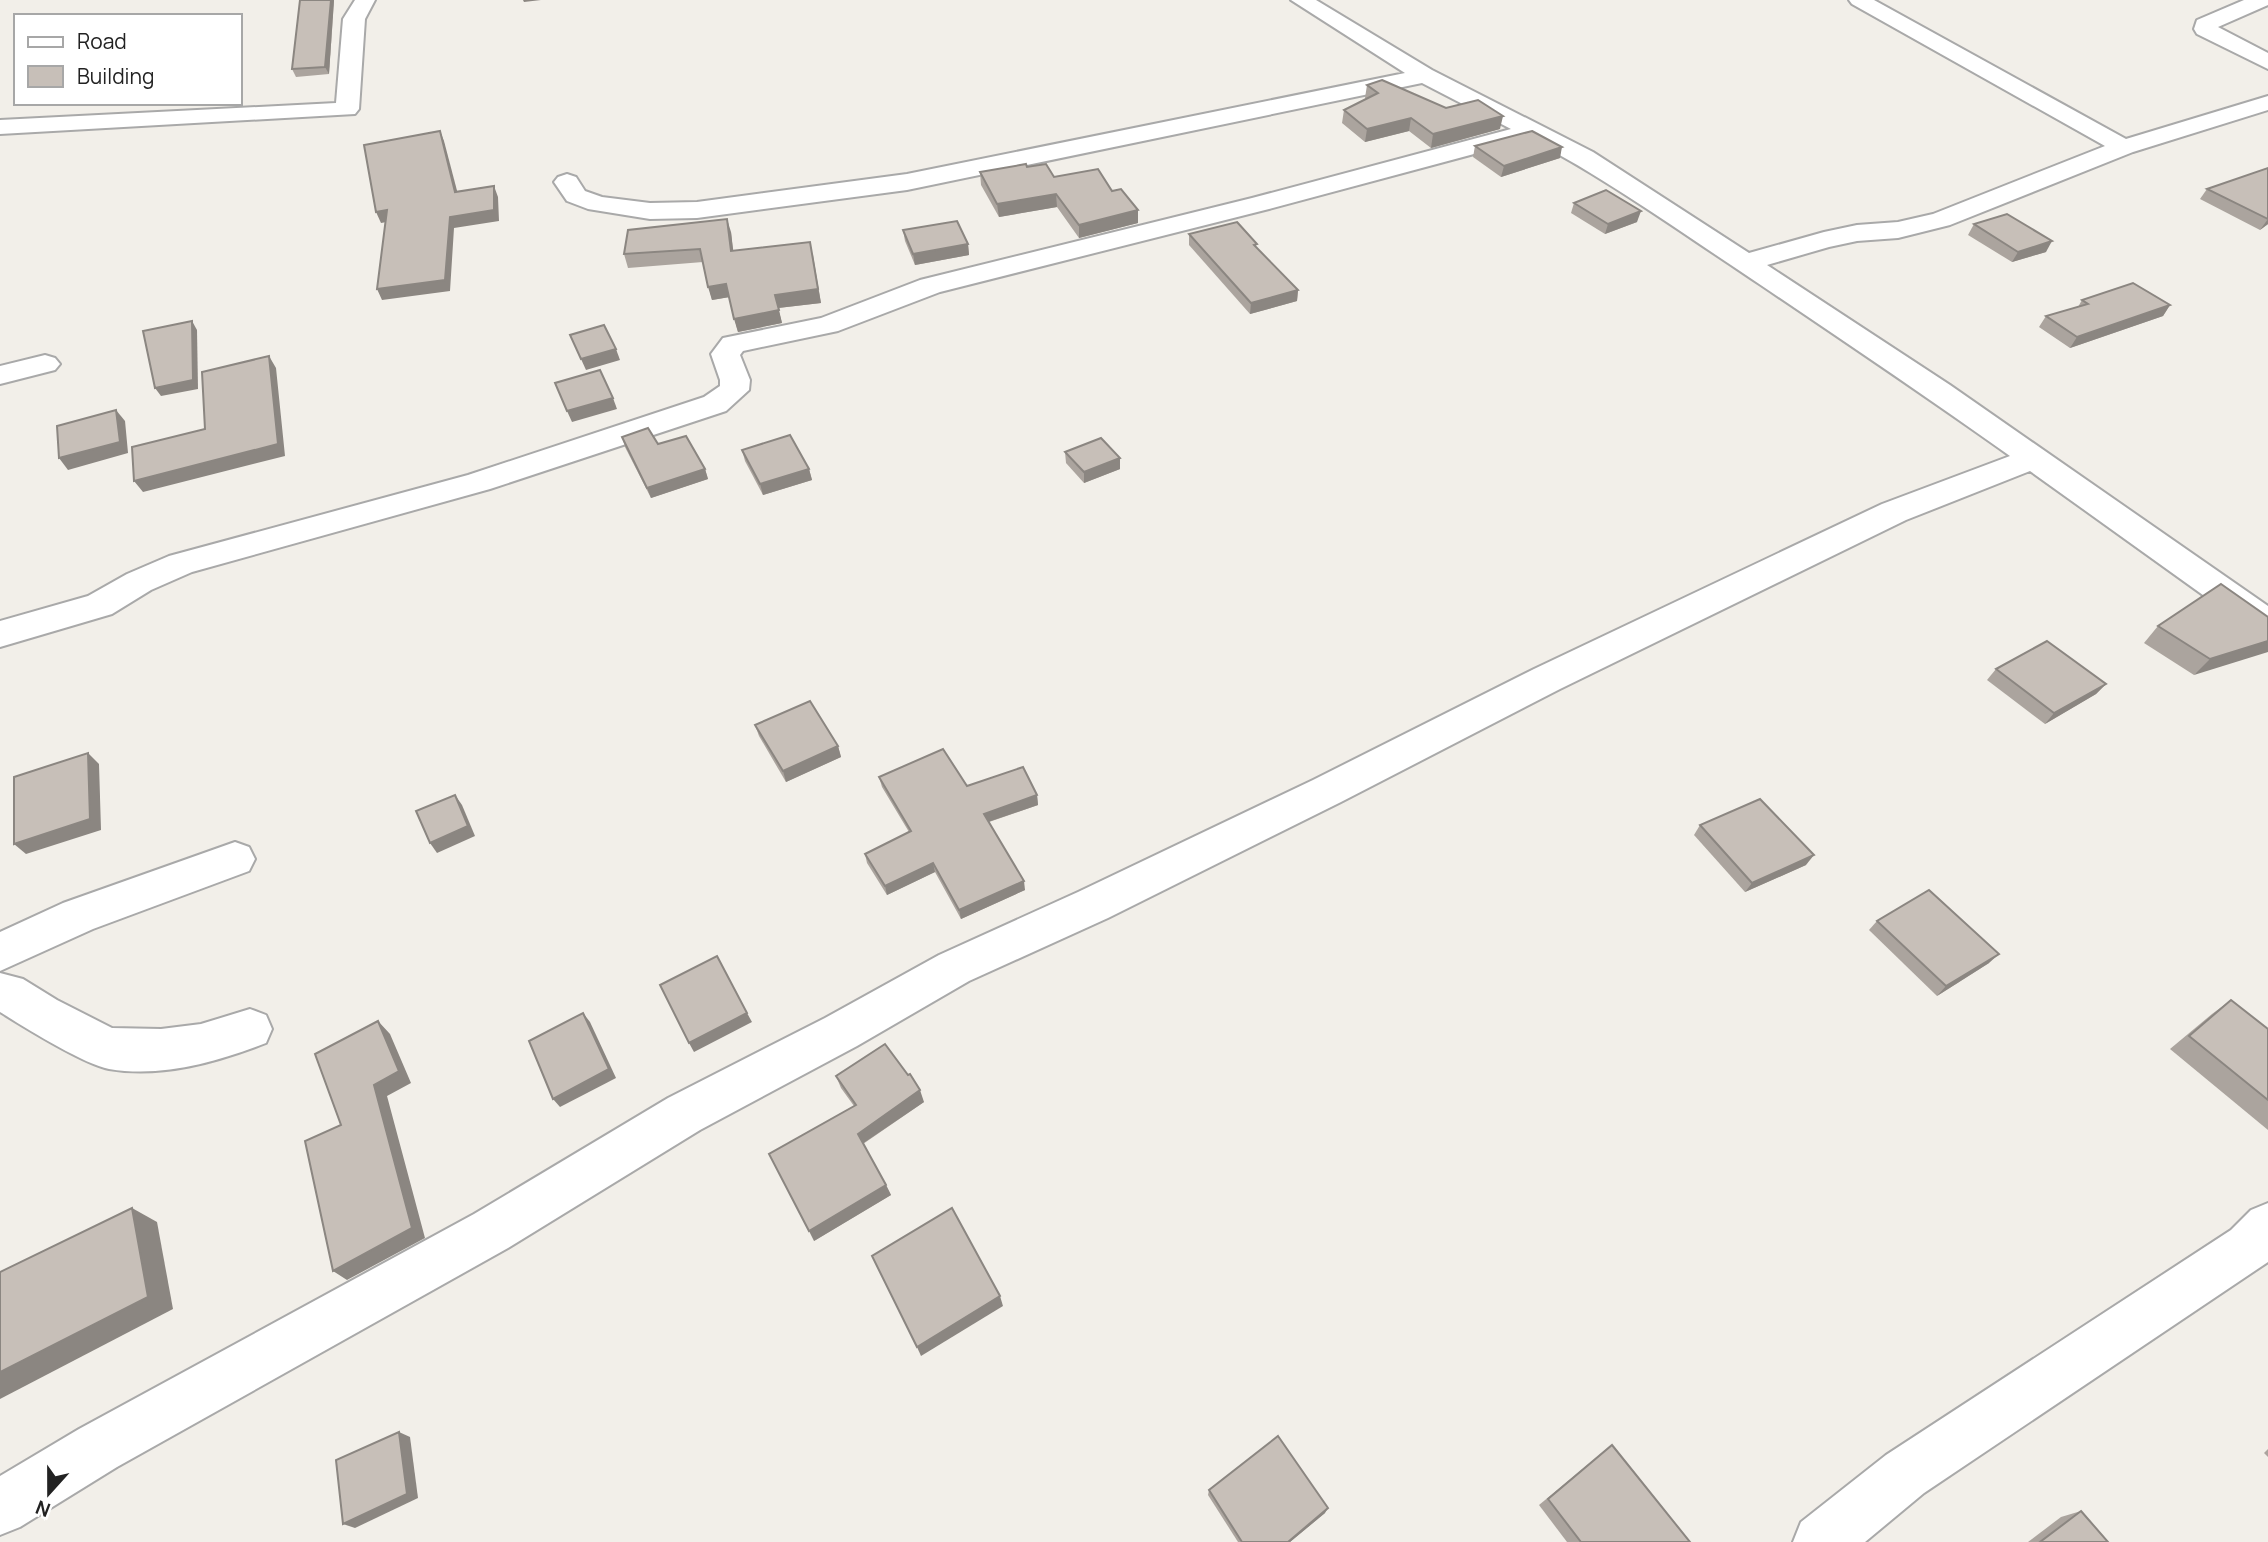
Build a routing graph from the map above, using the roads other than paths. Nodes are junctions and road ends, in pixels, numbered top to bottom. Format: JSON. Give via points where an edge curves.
{"nodes":[{"id":1,"x":365,"y":0,"type":"edge"},
{"id":2,"x":1301,"y":0,"type":"edge"},
{"id":3,"x":1859,"y":0,"type":"edge"},
{"id":4,"x":2261,"y":0,"type":"edge"},
{"id":5,"x":2268,"y":62,"type":"edge"},
{"id":6,"x":1424,"y":75,"type":"junction"},
{"id":7,"x":2268,"y":103,"type":"edge"},
{"id":8,"x":0,"y":127,"type":"edge"},
{"id":9,"x":1535,"y":130,"type":"junction"},
{"id":10,"x":2124,"y":147,"type":"junction"},
{"id":11,"x":567,"y":182,"type":"dead end"},
{"id":12,"x":1745,"y":263,"type":"junction"},
{"id":13,"x":45,"y":364,"type":"dead end"},
{"id":14,"x":0,"y":375,"type":"edge"},
{"id":15,"x":2034,"y":458,"type":"junction"},
{"id":16,"x":2268,"y":625,"type":"edge"},
{"id":17,"x":0,"y":634,"type":"edge"},
{"id":18,"x":235,"y":859,"type":"dead end"},
{"id":19,"x":0,"y":952,"type":"edge"},
{"id":20,"x":0,"y":992,"type":"edge"},
{"id":21,"x":250,"y":1029,"type":"dead end"},
{"id":22,"x":2268,"y":1227,"type":"edge"},
{"id":23,"x":0,"y":1507,"type":"edge"},
{"id":24,"x":1821,"y":1542,"type":"edge"}],
"edges":[{"from":1,"to":8,"type":"street","via":[[355,19],[348,120]]},
{"from":2,"to":6,"type":"street"},
{"from":3,"to":10,"type":"street"},
{"from":4,"to":5,"type":"street","via":[[2205,25],[2205,29]]},
{"from":6,"to":9,"type":"street"},
{"from":6,"to":11,"type":"street","via":[[907,182],[723,206],[650,211],[597,204],[576,196]]},
{"from":7,"to":10,"type":"street"},
{"from":9,"to":12,"type":"street"},
{"from":9,"to":17,"type":"street","via":[[930,286],[828,325],[733,344],[725,354],[734,390],[715,404],[479,482],[181,564],[100,605]]},
{"from":10,"to":12,"type":"street","via":[[1941,220],[1824,240]]},
{"from":12,"to":15,"type":"street"},
{"from":13,"to":14,"type":"street"},
{"from":15,"to":16,"type":"street"},
{"from":15,"to":23,"type":"street","via":[[1894,512],[1546,679],[1327,791],[954,968],[684,1114],[491,1231],[98,1447]]},
{"from":18,"to":19,"type":"street","via":[[78,916]]},
{"from":20,"to":21,"type":"street","via":[[108,1048],[161,1050]]},
{"from":22,"to":24,"type":"street","via":[[2248,1247],[1905,1474]]}]}
